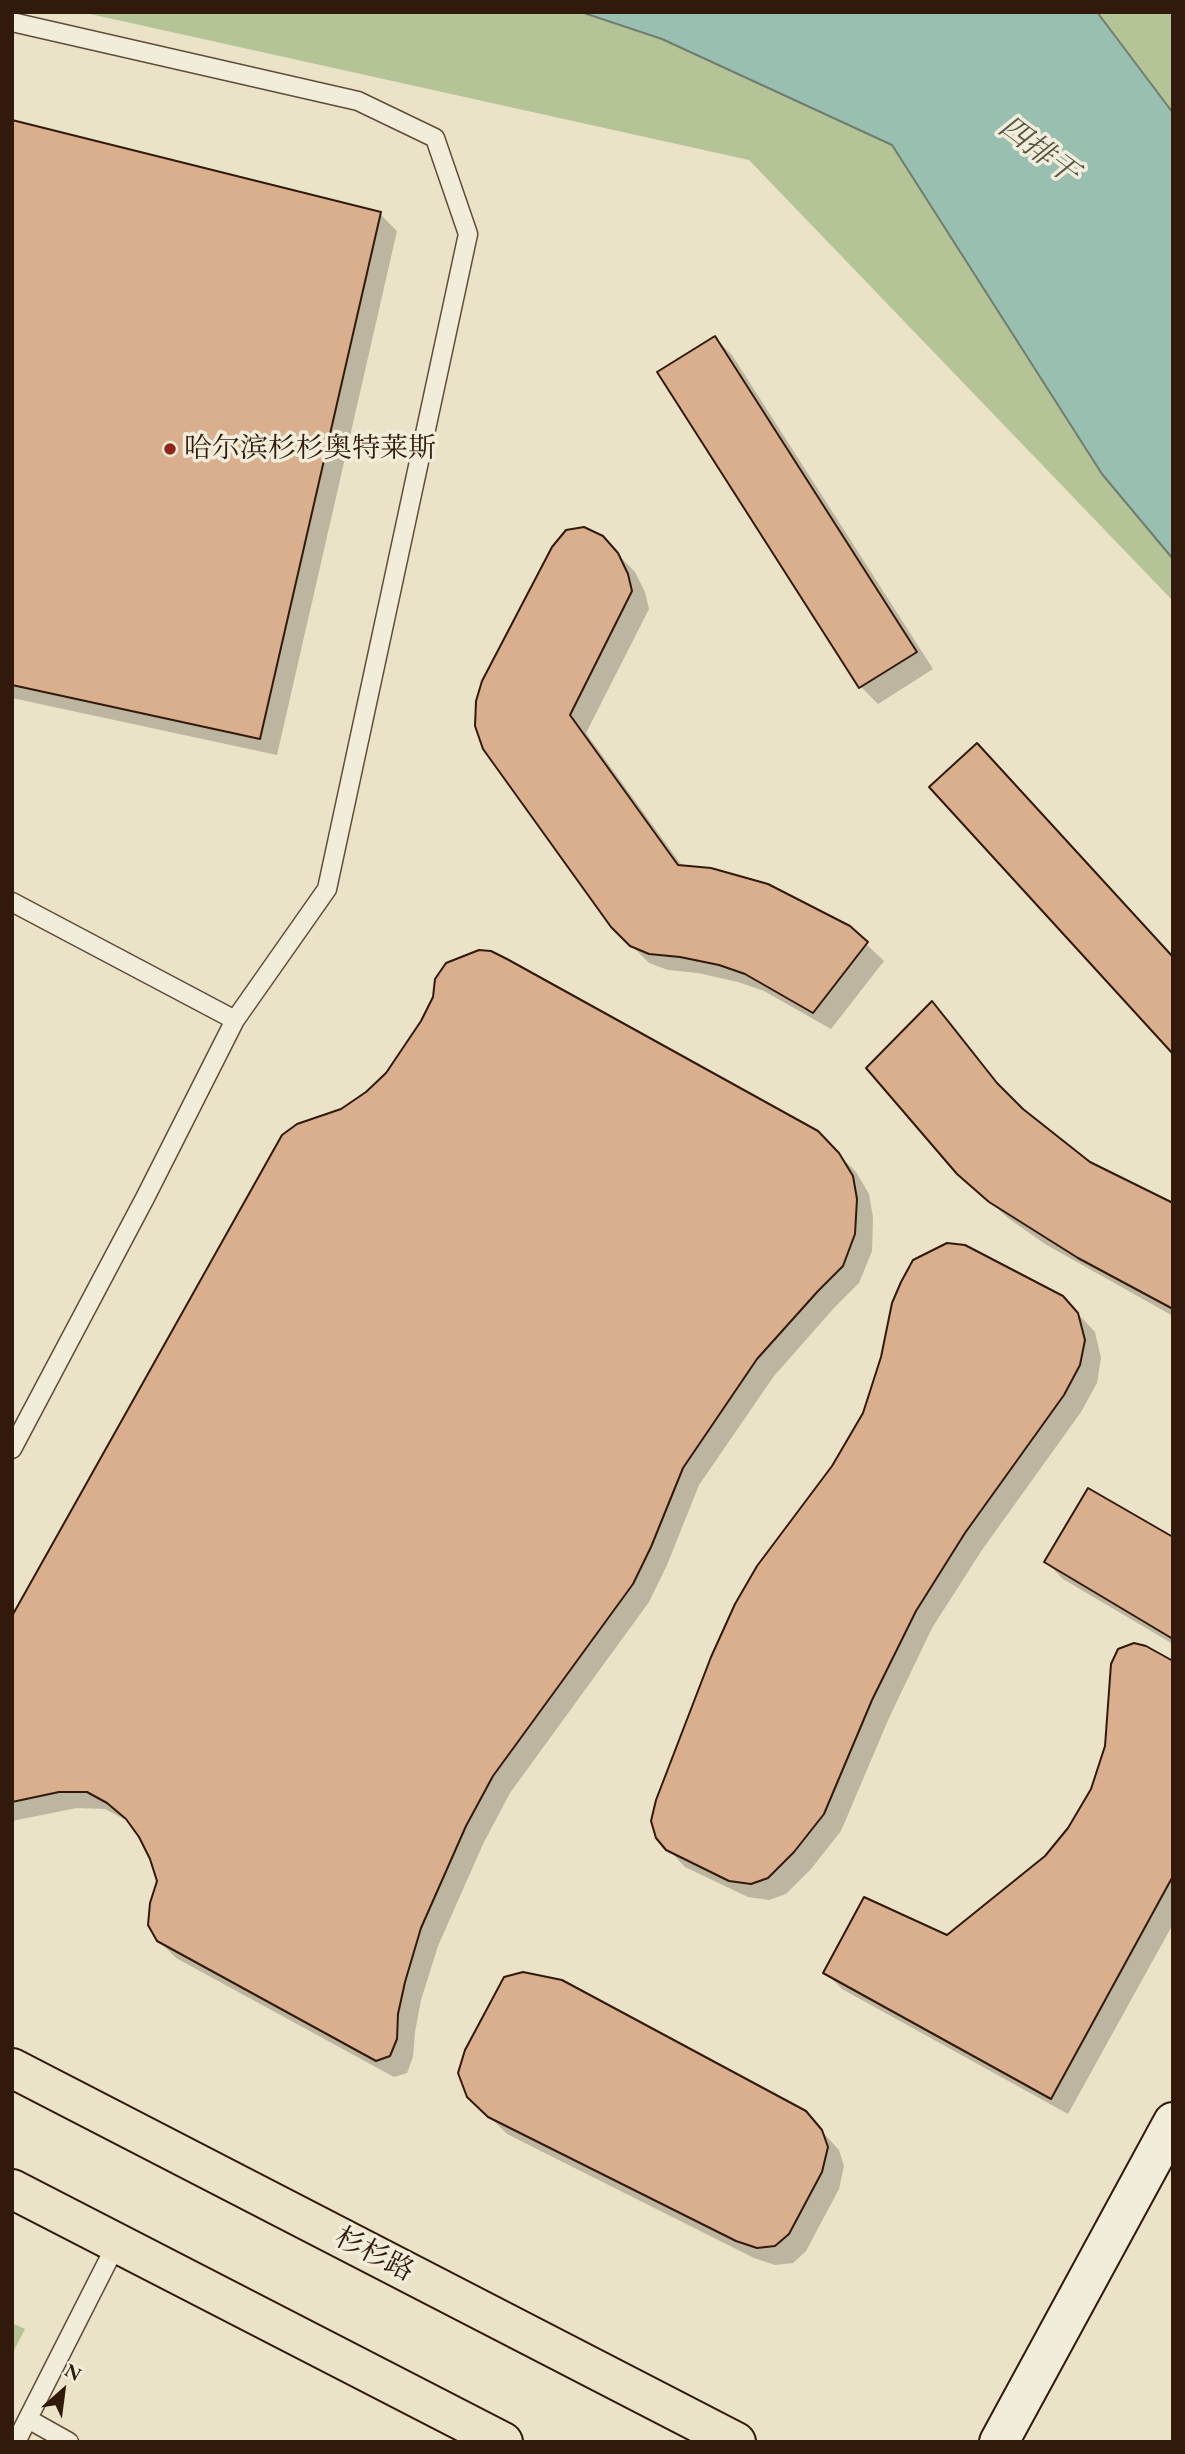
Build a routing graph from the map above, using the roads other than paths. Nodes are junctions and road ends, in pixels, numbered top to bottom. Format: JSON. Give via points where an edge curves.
{"nodes":[{"id":1,"x":12,"y":22,"type":"edge"},
{"id":2,"x":12,"y":902,"type":"edge"},
{"id":3,"x":235,"y":1020,"type":"junction"},
{"id":4,"x":12,"y":1448,"type":"edge"},
{"id":5,"x":12,"y":2068,"type":"edge"},
{"id":6,"x":1173,"y":2122,"type":"edge"},
{"id":7,"x":12,"y":2189,"type":"edge"},
{"id":8,"x":117,"y":2243,"type":"junction"},
{"id":9,"x":28,"y":2419,"type":"junction"},
{"id":10,"x":16,"y":2442,"type":"edge"},
{"id":11,"x":69,"y":2442,"type":"edge"},
{"id":12,"x":503,"y":2442,"type":"edge"},
{"id":13,"x":736,"y":2442,"type":"edge"},
{"id":14,"x":999,"y":2442,"type":"edge"}],
"edges":[{"from":1,"to":3,"type":"lane","via":[[358,101],[435,138],[468,234],[327,889]]},
{"from":2,"to":3,"type":"lane"},
{"from":3,"to":4,"type":"lane"},
{"from":5,"to":13,"type":"main road","name":"杉杉路"},
{"from":6,"to":14,"type":"street"},
{"from":7,"to":8,"type":"main road"},
{"from":8,"to":9,"type":"lane"},
{"from":8,"to":12,"type":"main road"},
{"from":9,"to":10,"type":"lane"},
{"from":9,"to":11,"type":"lane"}]}
